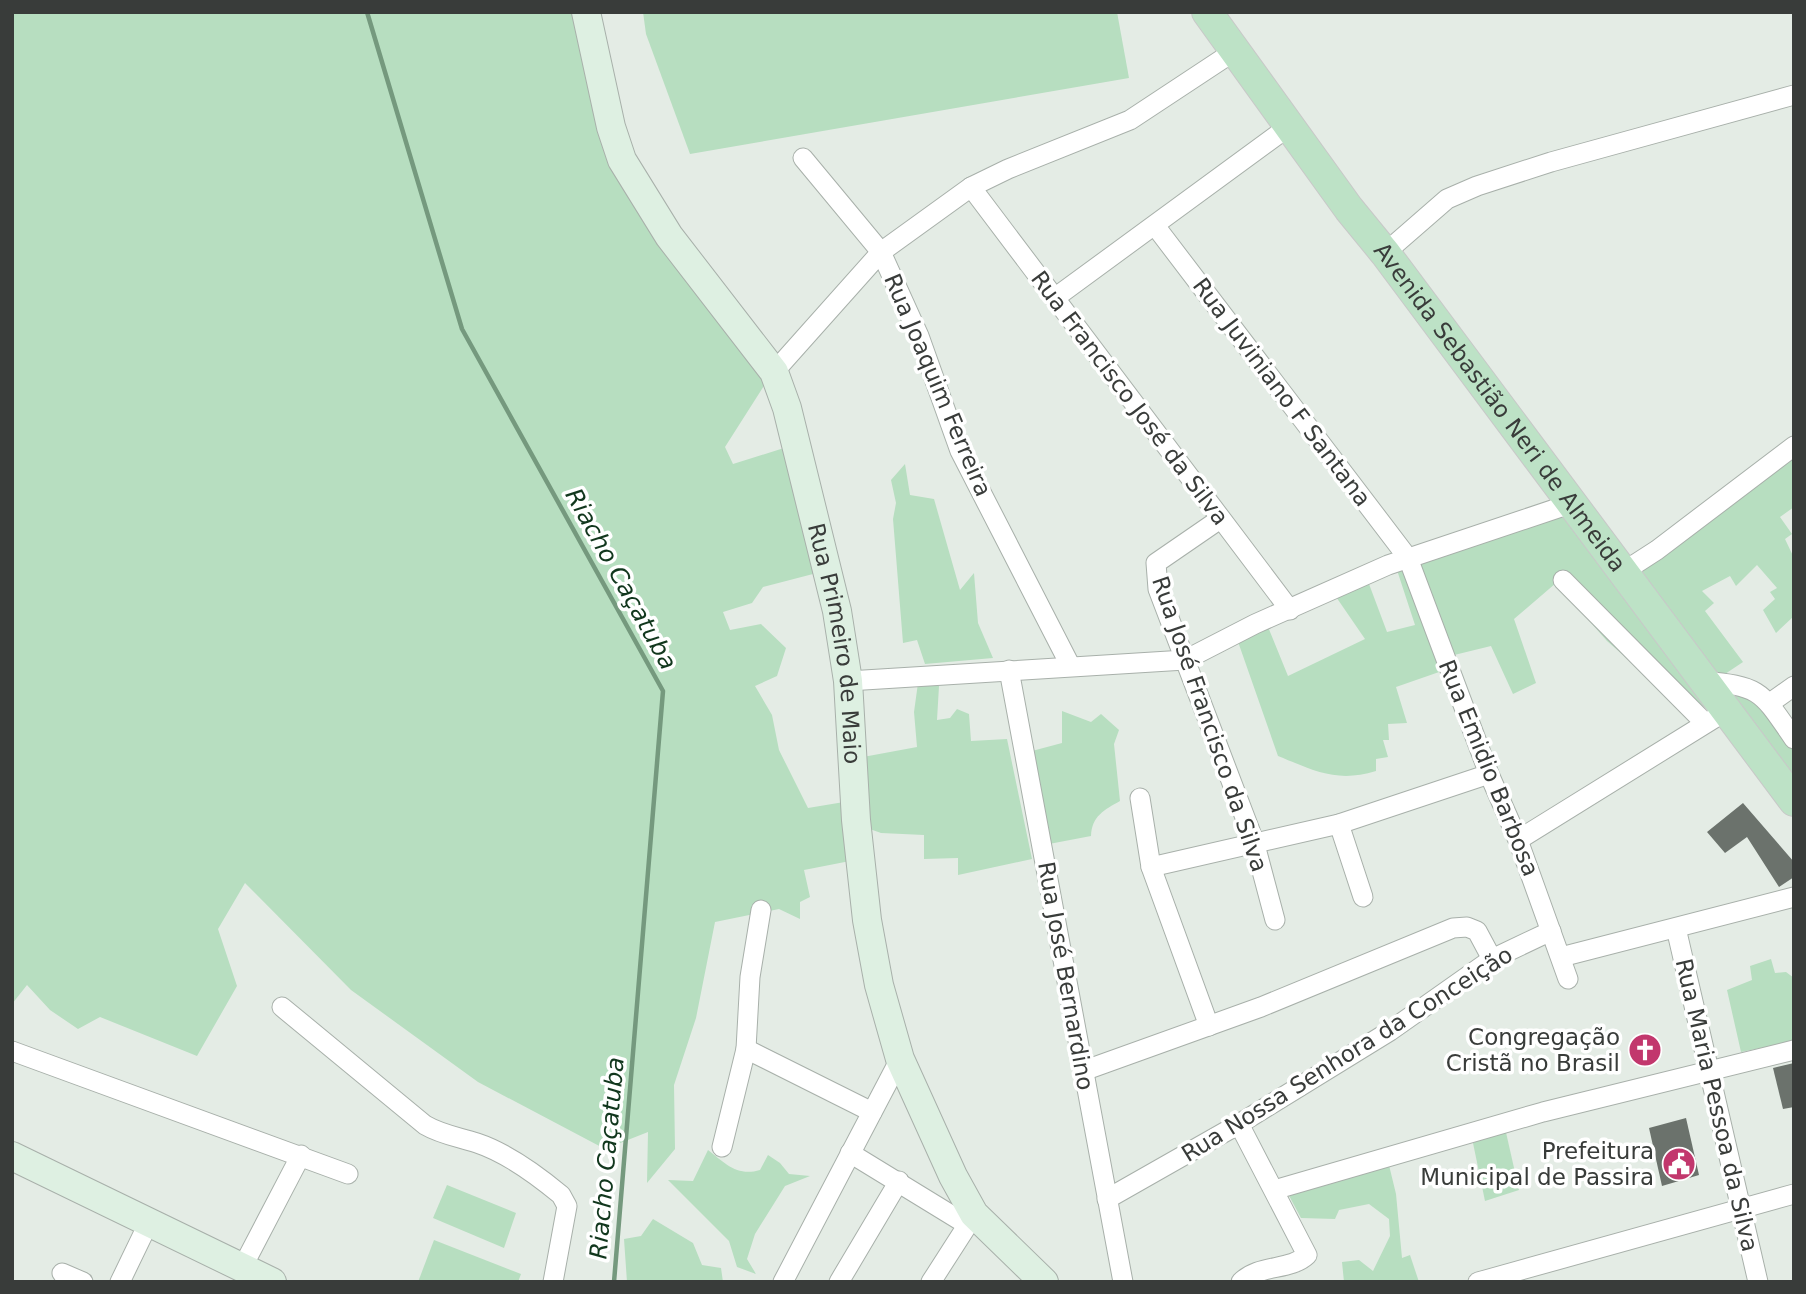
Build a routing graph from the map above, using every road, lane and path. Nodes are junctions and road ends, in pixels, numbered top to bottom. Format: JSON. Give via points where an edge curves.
{"nodes":[{"id":1,"x":586,"y":12,"type":"edge"},
{"id":2,"x":1207,"y":12,"type":"edge"},
{"id":3,"x":1233,"y":52,"type":"junction"},
{"id":4,"x":1794,"y":95,"type":"edge"},
{"id":5,"x":1288,"y":127,"type":"junction"},
{"id":6,"x":803,"y":158,"type":"dead end"},
{"id":7,"x":971,"y":187,"type":"junction"},
{"id":8,"x":1156,"y":227,"type":"junction"},
{"id":9,"x":881,"y":252,"type":"junction"},
{"id":10,"x":1385,"y":253,"type":"junction"},
{"id":11,"x":1056,"y":297,"type":"junction"},
{"id":12,"x":774,"y":372,"type":"junction"},
{"id":13,"x":1794,"y":446,"type":"edge"},
{"id":14,"x":1570,"y":503,"type":"junction"},
{"id":15,"x":1220,"y":519,"type":"junction"},
{"id":16,"x":1408,"y":558,"type":"junction"},
{"id":17,"x":1622,"y":572,"type":"junction"},
{"id":18,"x":1563,"y":580,"type":"dead end"},
{"id":19,"x":1290,"y":610,"type":"junction"},
{"id":20,"x":1185,"y":660,"type":"junction"},
{"id":21,"x":1070,"y":665,"type":"junction"},
{"id":22,"x":1009,"y":670,"type":"junction"},
{"id":23,"x":848,"y":681,"type":"junction"},
{"id":24,"x":1702,"y":681,"type":"junction"},
{"id":25,"x":1794,"y":686,"type":"edge"},
{"id":26,"x":1770,"y":704,"type":"junction"},
{"id":27,"x":1716,"y":717,"type":"junction"},
{"id":28,"x":1794,"y":739,"type":"edge"},
{"id":29,"x":1489,"y":774,"type":"junction"},
{"id":30,"x":1140,"y":799,"type":"dead end"},
{"id":31,"x":1794,"y":802,"type":"edge"},
{"id":32,"x":1339,"y":824,"type":"junction"},
{"id":33,"x":1518,"y":840,"type":"junction"},
{"id":34,"x":1254,"y":841,"type":"junction"},
{"id":35,"x":1151,"y":867,"type":"junction"},
{"id":36,"x":1363,"y":897,"type":"dead end"},
{"id":37,"x":1794,"y":897,"type":"edge"},
{"id":38,"x":761,"y":910,"type":"dead end"},
{"id":39,"x":1275,"y":920,"type":"dead end"},
{"id":40,"x":1676,"y":928,"type":"junction"},
{"id":41,"x":1551,"y":931,"type":"junction"},
{"id":42,"x":1561,"y":957,"type":"junction"},
{"id":43,"x":1492,"y":959,"type":"junction"},
{"id":44,"x":1568,"y":979,"type":"dead end"},
{"id":45,"x":282,"y":1007,"type":"dead end"},
{"id":46,"x":1209,"y":1026,"type":"junction"},
{"id":47,"x":746,"y":1049,"type":"junction"},
{"id":48,"x":1794,"y":1050,"type":"edge"},
{"id":49,"x":12,"y":1051,"type":"edge"},
{"id":50,"x":901,"y":1059,"type":"junction"},
{"id":51,"x":1708,"y":1070,"type":"junction"},
{"id":52,"x":1083,"y":1071,"type":"junction"},
{"id":53,"x":872,"y":1112,"type":"junction"},
{"id":54,"x":1239,"y":1124,"type":"junction"},
{"id":55,"x":722,"y":1147,"type":"dead end"},
{"id":56,"x":850,"y":1153,"type":"junction"},
{"id":57,"x":301,"y":1155,"type":"junction"},
{"id":58,"x":12,"y":1156,"type":"edge"},
{"id":59,"x":348,"y":1174,"type":"dead end"},
{"id":60,"x":899,"y":1181,"type":"junction"},
{"id":61,"x":1274,"y":1190,"type":"junction"},
{"id":62,"x":1794,"y":1194,"type":"edge"},
{"id":63,"x":1107,"y":1199,"type":"junction"},
{"id":64,"x":1740,"y":1208,"type":"junction"},
{"id":65,"x":970,"y":1219,"type":"junction"},
{"id":66,"x":148,"y":1224,"type":"junction"},
{"id":67,"x":242,"y":1268,"type":"junction"},
{"id":68,"x":62,"y":1273,"type":"dead end"},
{"id":69,"x":83,"y":1282,"type":"edge"},
{"id":70,"x":120,"y":1282,"type":"edge"},
{"id":71,"x":272,"y":1282,"type":"edge"},
{"id":72,"x":552,"y":1282,"type":"edge"},
{"id":73,"x":783,"y":1282,"type":"edge"},
{"id":74,"x":839,"y":1282,"type":"edge"},
{"id":75,"x":931,"y":1282,"type":"edge"},
{"id":76,"x":1044,"y":1282,"type":"edge"},
{"id":77,"x":1123,"y":1282,"type":"edge"},
{"id":78,"x":1241,"y":1282,"type":"edge"},
{"id":79,"x":1478,"y":1282,"type":"edge"},
{"id":80,"x":1758,"y":1282,"type":"edge"}],
"edges":[{"from":1,"to":12,"type":"street","name":"Rua Primeiro de Maio","via":[[622,160],[669,236]]},
{"from":2,"to":3,"type":"main road","name":"Avenida Sebastião Neri de Almeida"},
{"from":3,"to":5,"type":"main road","name":"Avenida Sebastião Neri de Almeida"},
{"from":3,"to":7,"type":"street","via":[[1129,120]]},
{"from":4,"to":10,"type":"street","via":[[1477,186],[1447,199]]},
{"from":5,"to":8,"type":"street"},
{"from":5,"to":10,"type":"main road","name":"Avenida Sebastião Neri de Almeida"},
{"from":6,"to":9,"type":"street","name":"Rua Joaquim Ferreira"},
{"from":7,"to":9,"type":"street"},
{"from":7,"to":11,"type":"street","name":"Rua Francisco José da Silva"},
{"from":8,"to":11,"type":"street"},
{"from":8,"to":16,"type":"street","name":"Rua Juviniano F Santana"},
{"from":9,"to":12,"type":"street"},
{"from":9,"to":21,"type":"street","name":"Rua Joaquim Ferreira","via":[[919,336],[960,451]]},
{"from":10,"to":14,"type":"main road","name":"Avenida Sebastião Neri de Almeida"},
{"from":11,"to":15,"type":"street","name":"Rua Francisco José da Silva"},
{"from":12,"to":23,"type":"street","name":"Rua Primeiro de Maio","via":[[820,541]]},
{"from":13,"to":17,"type":"street"},
{"from":14,"to":16,"type":"street"},
{"from":14,"to":17,"type":"main road","name":"Avenida Sebastião Neri de Almeida"},
{"from":15,"to":19,"type":"street","name":"Rua Francisco José da Silva"},
{"from":15,"to":20,"type":"street","name":"Rua José Francisco da Silva","via":[[1155,567],[1158,589]]},
{"from":16,"to":19,"type":"street"},
{"from":16,"to":29,"type":"street","name":"Rua Emidio Barbosa"},
{"from":17,"to":24,"type":"main road","name":"Avenida Sebastião Neri de Almeida"},
{"from":18,"to":27,"type":"street"},
{"from":19,"to":20,"type":"street"},
{"from":20,"to":21,"type":"street"},
{"from":20,"to":34,"type":"street","name":"Rua José Francisco da Silva"},
{"from":21,"to":22,"type":"street"},
{"from":22,"to":23,"type":"street"},
{"from":22,"to":52,"type":"street","name":"Rua José Bernardino"},
{"from":23,"to":50,"type":"street","name":"Rua Primeiro de Maio","via":[[867,920],[879,985]]},
{"from":24,"to":26,"type":"street","via":[[1750,687]]},
{"from":24,"to":27,"type":"main road","name":"Avenida Sebastião Neri de Almeida"},
{"from":25,"to":26,"type":"street"},
{"from":26,"to":28,"type":"street"},
{"from":27,"to":31,"type":"main road","name":"Avenida Sebastião Neri de Almeida"},
{"from":27,"to":33,"type":"street"},
{"from":29,"to":32,"type":"street"},
{"from":29,"to":33,"type":"street","name":"Rua Emidio Barbosa"},
{"from":30,"to":35,"type":"street"},
{"from":32,"to":34,"type":"street"},
{"from":32,"to":36,"type":"street"},
{"from":33,"to":41,"type":"street","name":"Rua Emidio Barbosa"},
{"from":34,"to":35,"type":"street"},
{"from":34,"to":39,"type":"street","name":"Rua José Francisco da Silva"},
{"from":35,"to":46,"type":"street"},
{"from":37,"to":40,"type":"street"},
{"from":38,"to":47,"type":"street","via":[[750,977]]},
{"from":40,"to":42,"type":"street"},
{"from":40,"to":51,"type":"street","name":"Rua Maria Pessoa da Silva"},
{"from":41,"to":42,"type":"street","name":"Rua Emidio Barbosa"},
{"from":41,"to":43,"type":"street","name":"Rua Nossa Senhora da Conceição"},
{"from":42,"to":44,"type":"street","name":"Rua Emidio Barbosa"},
{"from":43,"to":46,"type":"street","via":[[1477,931],[1453,928]]},
{"from":43,"to":54,"type":"street","name":"Rua Nossa Senhora da Conceição","via":[[1390,1031]]},
{"from":45,"to":72,"type":"street","via":[[425,1125],[497,1152],[561,1195],[567,1206]]},
{"from":46,"to":52,"type":"street"},
{"from":47,"to":53,"type":"street"},
{"from":47,"to":55,"type":"street"},
{"from":48,"to":51,"type":"street"},
{"from":49,"to":57,"type":"street"},
{"from":50,"to":53,"type":"street"},
{"from":50,"to":65,"type":"street","name":"Rua Primeiro de Maio"},
{"from":51,"to":61,"type":"street"},
{"from":51,"to":64,"type":"street","name":"Rua Maria Pessoa da Silva"},
{"from":52,"to":63,"type":"street","name":"Rua José Bernardino"},
{"from":53,"to":56,"type":"street"},
{"from":54,"to":61,"type":"street"},
{"from":54,"to":63,"type":"street","name":"Rua Nossa Senhora da Conceição"},
{"from":56,"to":60,"type":"street"},
{"from":56,"to":73,"type":"street"},
{"from":57,"to":59,"type":"street"},
{"from":57,"to":67,"type":"street"},
{"from":58,"to":66,"type":"street"},
{"from":60,"to":65,"type":"street"},
{"from":60,"to":74,"type":"street"},
{"from":61,"to":78,"type":"street","via":[[1306,1251],[1305,1258],[1257,1270]]},
{"from":62,"to":64,"type":"street"},
{"from":63,"to":77,"type":"street","name":"Rua José Bernardino"},
{"from":64,"to":79,"type":"street"},
{"from":64,"to":80,"type":"street","name":"Rua Maria Pessoa da Silva"},
{"from":65,"to":75,"type":"street"},
{"from":65,"to":76,"type":"street","name":"Rua Primeiro de Maio"},
{"from":66,"to":67,"type":"street"},
{"from":66,"to":70,"type":"street"},
{"from":67,"to":71,"type":"street"},
{"from":68,"to":69,"type":"street"}]}
